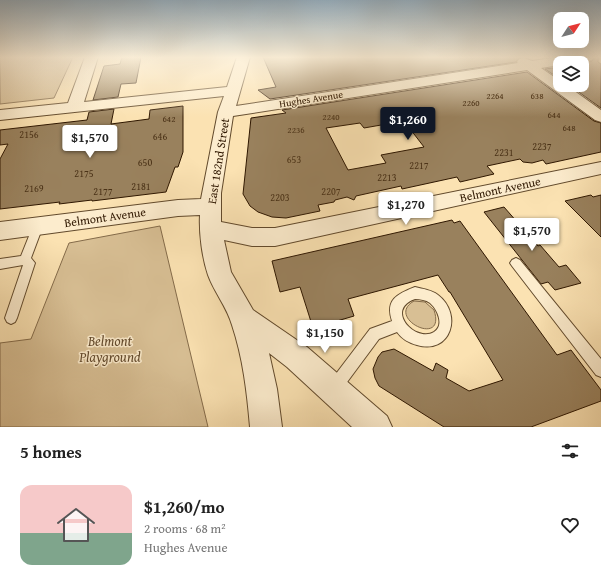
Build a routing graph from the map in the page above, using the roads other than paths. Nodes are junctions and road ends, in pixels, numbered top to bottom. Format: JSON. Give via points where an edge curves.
{"nodes":[{"id":1,"x":85,"y":77,"type":"edge"},
{"id":2,"x":237,"y":77,"type":"edge"},
{"id":3,"x":458,"y":77,"type":"edge"},
{"id":4,"x":545,"y":77,"type":"edge"},
{"id":5,"x":232,"y":91,"type":"junction"},
{"id":6,"x":74,"y":107,"type":"junction"},
{"id":7,"x":226,"y":112,"type":"junction"},
{"id":8,"x":0,"y":115,"type":"edge"},
{"id":9,"x":601,"y":117,"type":"edge"},
{"id":10,"x":601,"y":168,"type":"edge"},
{"id":11,"x":210,"y":206,"type":"junction"},
{"id":12,"x":38,"y":226,"type":"junction"},
{"id":13,"x":210,"y":229,"type":"junction"},
{"id":14,"x":0,"y":231,"type":"edge"},
{"id":15,"x":25,"y":260,"type":"junction"},
{"id":16,"x":516,"y":263,"type":"dead end"},
{"id":17,"x":0,"y":264,"type":"edge"},
{"id":18,"x":11,"y":318,"type":"dead end"},
{"id":19,"x":244,"y":319,"type":"junction"},
{"id":20,"x":399,"y":325,"type":"dead end"},
{"id":21,"x":601,"y":370,"type":"edge"},
{"id":22,"x":333,"y":388,"type":"junction"},
{"id":23,"x":266,"y":427,"type":"edge"},
{"id":24,"x":376,"y":427,"type":"edge"}],
"edges":[{"from":1,"to":6,"type":"street"},
{"from":2,"to":5,"type":"street","name":"East 182nd Street"},
{"from":3,"to":7,"type":"street","name":"Hughes Avenue"},
{"from":4,"to":9,"type":"street"},
{"from":5,"to":6,"type":"street"},
{"from":5,"to":7,"type":"street","name":"East 182nd Street"},
{"from":6,"to":8,"type":"street"},
{"from":7,"to":11,"type":"street","name":"East 182nd Street"},
{"from":10,"to":13,"type":"street","name":"Belmont Avenue","via":[[275,237],[252,237]]},
{"from":11,"to":12,"type":"street","name":"Belmont Avenue"},
{"from":11,"to":13,"type":"street","name":"East 182nd Street"},
{"from":12,"to":14,"type":"street","name":"Belmont Avenue"},
{"from":12,"to":15,"type":"lane"},
{"from":13,"to":19,"type":"street","name":"East 182nd Street","via":[[220,275]]},
{"from":15,"to":17,"type":"lane"},
{"from":15,"to":18,"type":"lane","via":[[29,263]]},
{"from":16,"to":21,"type":"lane"},
{"from":19,"to":22,"type":"street","via":[[294,354]]},
{"from":19,"to":23,"type":"street","name":"East 182nd Street","via":[[256,358]]},
{"from":20,"to":22,"type":"lane","via":[[375,334]]},
{"from":22,"to":24,"type":"street"}]}
